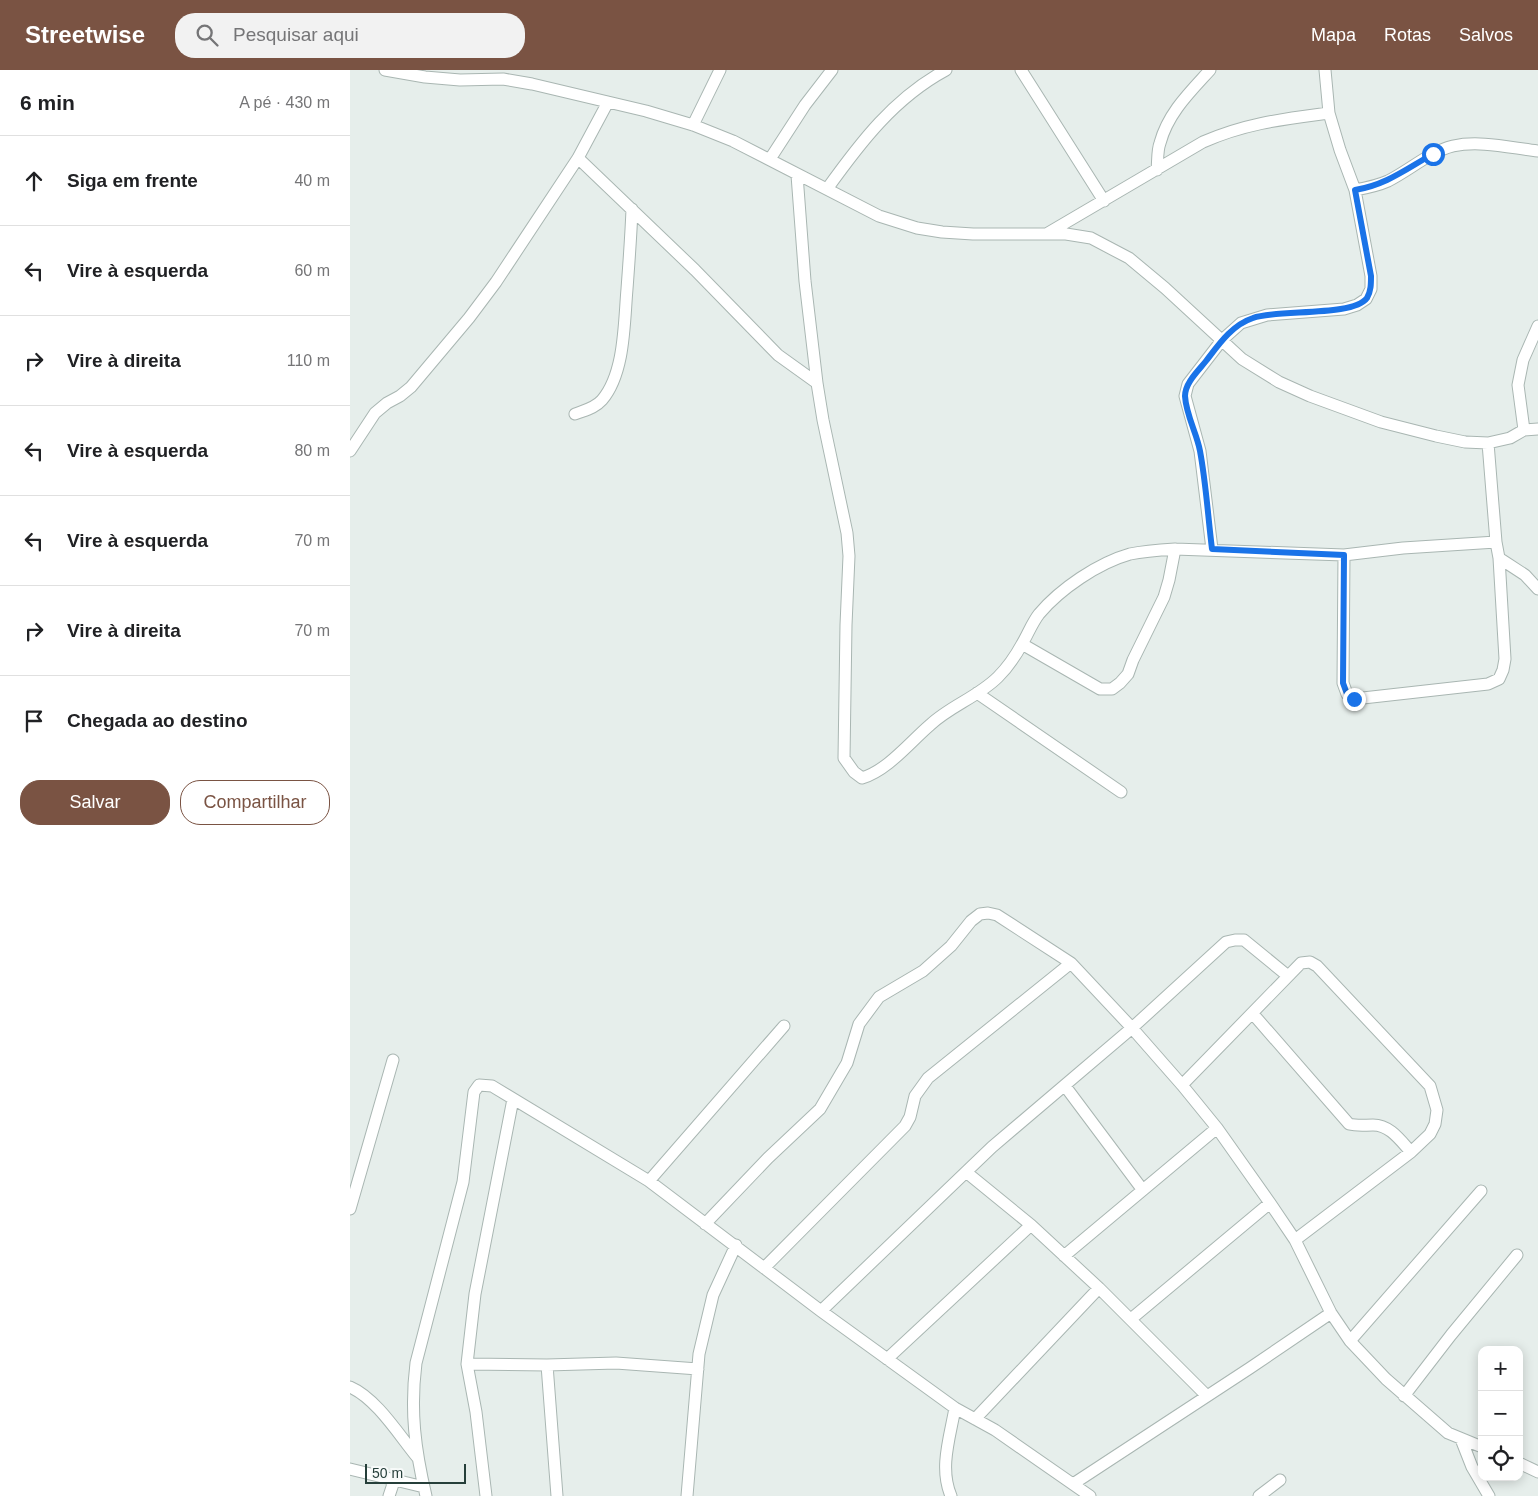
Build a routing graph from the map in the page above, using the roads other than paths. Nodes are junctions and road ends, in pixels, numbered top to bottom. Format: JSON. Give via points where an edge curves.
{"nodes":[{"id":1,"x":385,"y":70,"type":"edge"},
{"id":2,"x":720,"y":70,"type":"edge"},
{"id":3,"x":832,"y":70,"type":"edge"},
{"id":4,"x":946,"y":70,"type":"edge"},
{"id":5,"x":1021,"y":70,"type":"edge"},
{"id":6,"x":1210,"y":70,"type":"edge"},
{"id":7,"x":1325,"y":70,"type":"edge"},
{"id":8,"x":608,"y":102,"type":"junction"},
{"id":9,"x":1329,"y":113,"type":"junction"},
{"id":10,"x":693,"y":125,"type":"junction"},
{"id":11,"x":1538,"y":151,"type":"edge"},
{"id":12,"x":578,"y":158,"type":"junction"},
{"id":13,"x":770,"y":158,"type":"junction"},
{"id":14,"x":1157,"y":170,"type":"junction"},
{"id":15,"x":797,"y":175,"type":"junction"},
{"id":16,"x":826,"y":189,"type":"junction"},
{"id":17,"x":1355,"y":190,"type":"junction"},
{"id":18,"x":1104,"y":201,"type":"junction"},
{"id":19,"x":632,"y":209,"type":"junction"},
{"id":20,"x":1047,"y":234,"type":"junction"},
{"id":21,"x":1538,"y":326,"type":"edge"},
{"id":22,"x":1222,"y":340,"type":"junction"},
{"id":23,"x":817,"y":384,"type":"junction"},
{"id":24,"x":575,"y":414,"type":"dead end"},
{"id":25,"x":1538,"y":429,"type":"edge"},
{"id":26,"x":1524,"y":430,"type":"junction"},
{"id":27,"x":1488,"y":444,"type":"junction"},
{"id":28,"x":350,"y":451,"type":"edge"},
{"id":29,"x":1496,"y":542,"type":"junction"},
{"id":30,"x":1175,"y":549,"type":"junction"},
{"id":31,"x":1212,"y":549,"type":"junction"},
{"id":32,"x":1344,"y":555,"type":"junction"},
{"id":33,"x":1498,"y":558,"type":"junction"},
{"id":34,"x":1538,"y":589,"type":"edge"},
{"id":35,"x":1022,"y":644,"type":"junction"},
{"id":36,"x":977,"y":694,"type":"junction"},
{"id":37,"x":1121,"y":792,"type":"dead end"},
{"id":38,"x":1071,"y":963,"type":"junction"},
{"id":39,"x":1288,"y":976,"type":"junction"},
{"id":40,"x":1253,"y":1014,"type":"junction"},
{"id":41,"x":784,"y":1026,"type":"dead end"},
{"id":42,"x":1132,"y":1028,"type":"junction"},
{"id":43,"x":393,"y":1060,"type":"dead end"},
{"id":44,"x":1182,"y":1085,"type":"junction"},
{"id":45,"x":1065,"y":1086,"type":"junction"},
{"id":46,"x":513,"y":1099,"type":"junction"},
{"id":47,"x":1217,"y":1128,"type":"junction"},
{"id":48,"x":1411,"y":1152,"type":"junction"},
{"id":49,"x":966,"y":1172,"type":"junction"},
{"id":50,"x":649,"y":1181,"type":"junction"},
{"id":51,"x":1142,"y":1189,"type":"junction"},
{"id":52,"x":1482,"y":1191,"type":"dead end"},
{"id":53,"x":1270,"y":1203,"type":"junction"},
{"id":54,"x":350,"y":1209,"type":"edge"},
{"id":55,"x":705,"y":1224,"type":"junction"},
{"id":56,"x":1031,"y":1225,"type":"junction"},
{"id":57,"x":1295,"y":1240,"type":"junction"},
{"id":58,"x":736,"y":1246,"type":"junction"},
{"id":59,"x":1517,"y":1255,"type":"dead end"},
{"id":60,"x":1064,"y":1256,"type":"junction"},
{"id":61,"x":764,"y":1268,"type":"junction"},
{"id":62,"x":1099,"y":1288,"type":"junction"},
{"id":63,"x":821,"y":1311,"type":"junction"},
{"id":64,"x":1331,"y":1313,"type":"junction"},
{"id":65,"x":1131,"y":1318,"type":"junction"},
{"id":66,"x":1350,"y":1341,"type":"junction"},
{"id":67,"x":887,"y":1359,"type":"junction"},
{"id":68,"x":467,"y":1364,"type":"junction"},
{"id":69,"x":547,"y":1365,"type":"junction"},
{"id":70,"x":698,"y":1369,"type":"junction"},
{"id":71,"x":350,"y":1387,"type":"edge"},
{"id":72,"x":1207,"y":1396,"type":"junction"},
{"id":73,"x":1404,"y":1396,"type":"junction"},
{"id":74,"x":955,"y":1408,"type":"junction"},
{"id":75,"x":975,"y":1419,"type":"junction"},
{"id":76,"x":1461,"y":1438,"type":"junction"},
{"id":77,"x":1478,"y":1445,"type":"edge"},
{"id":78,"x":417,"y":1457,"type":"junction"},
{"id":79,"x":1523,"y":1465,"type":"edge"},
{"id":80,"x":350,"y":1469,"type":"edge"},
{"id":81,"x":1538,"y":1472,"type":"edge"},
{"id":82,"x":394,"y":1480,"type":"junction"},
{"id":83,"x":1280,"y":1480,"type":"dead end"},
{"id":84,"x":1073,"y":1484,"type":"junction"},
{"id":85,"x":425,"y":1492,"type":"edge"},
{"id":86,"x":389,"y":1496,"type":"edge"},
{"id":87,"x":486,"y":1496,"type":"edge"},
{"id":88,"x":557,"y":1496,"type":"edge"},
{"id":89,"x":687,"y":1496,"type":"edge"},
{"id":90,"x":951,"y":1496,"type":"edge"},
{"id":91,"x":1090,"y":1496,"type":"edge"},
{"id":92,"x":1259,"y":1496,"type":"edge"},
{"id":93,"x":1489,"y":1496,"type":"edge"}],
"edges":[{"from":1,"to":8,"type":"street","via":[[460,80],[503,79]]},
{"from":2,"to":10,"type":"street"},
{"from":3,"to":13,"type":"street"},
{"from":4,"to":16,"type":"street","via":[[932,77],[873,128]]},
{"from":5,"to":18,"type":"street"},
{"from":6,"to":14,"type":"street","via":[[1175,109],[1159,143]]},
{"from":7,"to":9,"type":"street"},
{"from":8,"to":10,"type":"street"},
{"from":8,"to":12,"type":"street"},
{"from":9,"to":14,"type":"street","via":[[1253,124],[1225,132]]},
{"from":9,"to":17,"type":"street"},
{"from":10,"to":13,"type":"street"},
{"from":11,"to":17,"type":"street","via":[[1470,143],[1452,146],[1388,181]]},
{"from":12,"to":19,"type":"street"},
{"from":12,"to":28,"type":"street","via":[[469,318],[412,387],[375,413]]},
{"from":13,"to":15,"type":"street"},
{"from":14,"to":18,"type":"street"},
{"from":15,"to":16,"type":"street"},
{"from":15,"to":23,"type":"street"},
{"from":16,"to":20,"type":"street","via":[[879,216],[917,228],[973,234]]},
{"from":17,"to":22,"type":"street","via":[[1371,276],[1371,289],[1366,299],[1344,309],[1253,318],[1241,323]]},
{"from":18,"to":20,"type":"street"},
{"from":19,"to":23,"type":"street","via":[[778,355]]},
{"from":19,"to":24,"type":"street","via":[[623,342],[615,375],[601,401]]},
{"from":20,"to":22,"type":"street","via":[[1091,238],[1122,254]]},
{"from":21,"to":26,"type":"street","via":[[1523,360],[1518,385]]},
{"from":22,"to":27,"type":"street","via":[[1242,359],[1279,382],[1310,396],[1381,422],[1436,436]]},
{"from":22,"to":31,"type":"street","via":[[1188,384],[1185,396],[1200,452]]},
{"from":23,"to":36,"type":"street","via":[[849,556],[844,758],[862,778],[873,775],[946,711]]},
{"from":25,"to":26,"type":"street"},
{"from":26,"to":27,"type":"street"},
{"from":27,"to":29,"type":"street"},
{"from":29,"to":32,"type":"street"},
{"from":29,"to":33,"type":"street"},
{"from":30,"to":31,"type":"street"},
{"from":30,"to":35,"type":"street","via":[[1129,555],[1087,574],[1039,615]]},
{"from":30,"to":35,"type":"street","via":[[1164,597],[1128,674],[1112,689],[1100,688]]},
{"from":31,"to":32,"type":"street"},
{"from":32,"to":33,"type":"street","via":[[1343,683],[1347,694],[1354,699],[1488,684],[1499,679],[1505,659]]},
{"from":33,"to":34,"type":"street","via":[[1525,575]]},
{"from":35,"to":36,"type":"street","via":[[998,677]]},
{"from":36,"to":37,"type":"street"},
{"from":38,"to":42,"type":"street"},
{"from":38,"to":55,"type":"street","via":[[997,916],[980,914],[923,971],[879,997],[859,1024],[847,1062],[820,1109]]},
{"from":38,"to":61,"type":"street","via":[[928,1078],[914,1096],[905,1126]]},
{"from":39,"to":40,"type":"street"},
{"from":39,"to":42,"type":"street","via":[[1244,940],[1226,942]]},
{"from":39,"to":48,"type":"street","via":[[1300,963],[1310,962],[1317,966],[1430,1086],[1437,1110],[1435,1124],[1430,1134]]},
{"from":40,"to":44,"type":"street"},
{"from":40,"to":48,"type":"street","via":[[1349,1124],[1381,1126],[1391,1131]]},
{"from":41,"to":50,"type":"street"},
{"from":42,"to":44,"type":"street"},
{"from":42,"to":45,"type":"street"},
{"from":43,"to":54,"type":"street"},
{"from":44,"to":47,"type":"street"},
{"from":45,"to":49,"type":"street"},
{"from":45,"to":51,"type":"street"},
{"from":46,"to":50,"type":"street"},
{"from":46,"to":68,"type":"street","via":[[475,1294]]},
{"from":46,"to":78,"type":"street","via":[[492,1086],[479,1085],[474,1092],[463,1182],[416,1363],[413,1429]]},
{"from":47,"to":51,"type":"street"},
{"from":47,"to":53,"type":"street"},
{"from":48,"to":57,"type":"street"},
{"from":49,"to":56,"type":"street"},
{"from":49,"to":63,"type":"street"},
{"from":50,"to":55,"type":"street"},
{"from":51,"to":60,"type":"street"},
{"from":52,"to":66,"type":"street"},
{"from":53,"to":57,"type":"street"},
{"from":53,"to":65,"type":"street"},
{"from":55,"to":58,"type":"street"},
{"from":56,"to":60,"type":"street"},
{"from":56,"to":67,"type":"street"},
{"from":57,"to":64,"type":"street"},
{"from":58,"to":61,"type":"street"},
{"from":58,"to":70,"type":"street","via":[[713,1295]]},
{"from":59,"to":73,"type":"street"},
{"from":60,"to":62,"type":"street"},
{"from":61,"to":63,"type":"street"},
{"from":62,"to":65,"type":"street"},
{"from":62,"to":75,"type":"street"},
{"from":63,"to":67,"type":"street"},
{"from":64,"to":66,"type":"street"},
{"from":64,"to":72,"type":"street"},
{"from":65,"to":72,"type":"street"},
{"from":66,"to":73,"type":"street"},
{"from":67,"to":74,"type":"street"},
{"from":68,"to":69,"type":"street"},
{"from":68,"to":87,"type":"street"},
{"from":69,"to":70,"type":"street","via":[[616,1363]]},
{"from":69,"to":88,"type":"street"},
{"from":70,"to":89,"type":"street"},
{"from":71,"to":78,"type":"street","via":[[374,1405]]},
{"from":72,"to":84,"type":"street"},
{"from":73,"to":76,"type":"street","via":[[1448,1433]]},
{"from":74,"to":75,"type":"street"},
{"from":74,"to":90,"type":"street","via":[[946,1455],[947,1488]]},
{"from":75,"to":84,"type":"street"},
{"from":76,"to":77,"type":"street"},
{"from":76,"to":93,"type":"street","via":[[1472,1467]]},
{"from":78,"to":85,"type":"street"},
{"from":79,"to":81,"type":"street"},
{"from":80,"to":82,"type":"street"},
{"from":82,"to":85,"type":"street"},
{"from":82,"to":86,"type":"street"},
{"from":83,"to":92,"type":"street"},
{"from":84,"to":91,"type":"street"}]}
